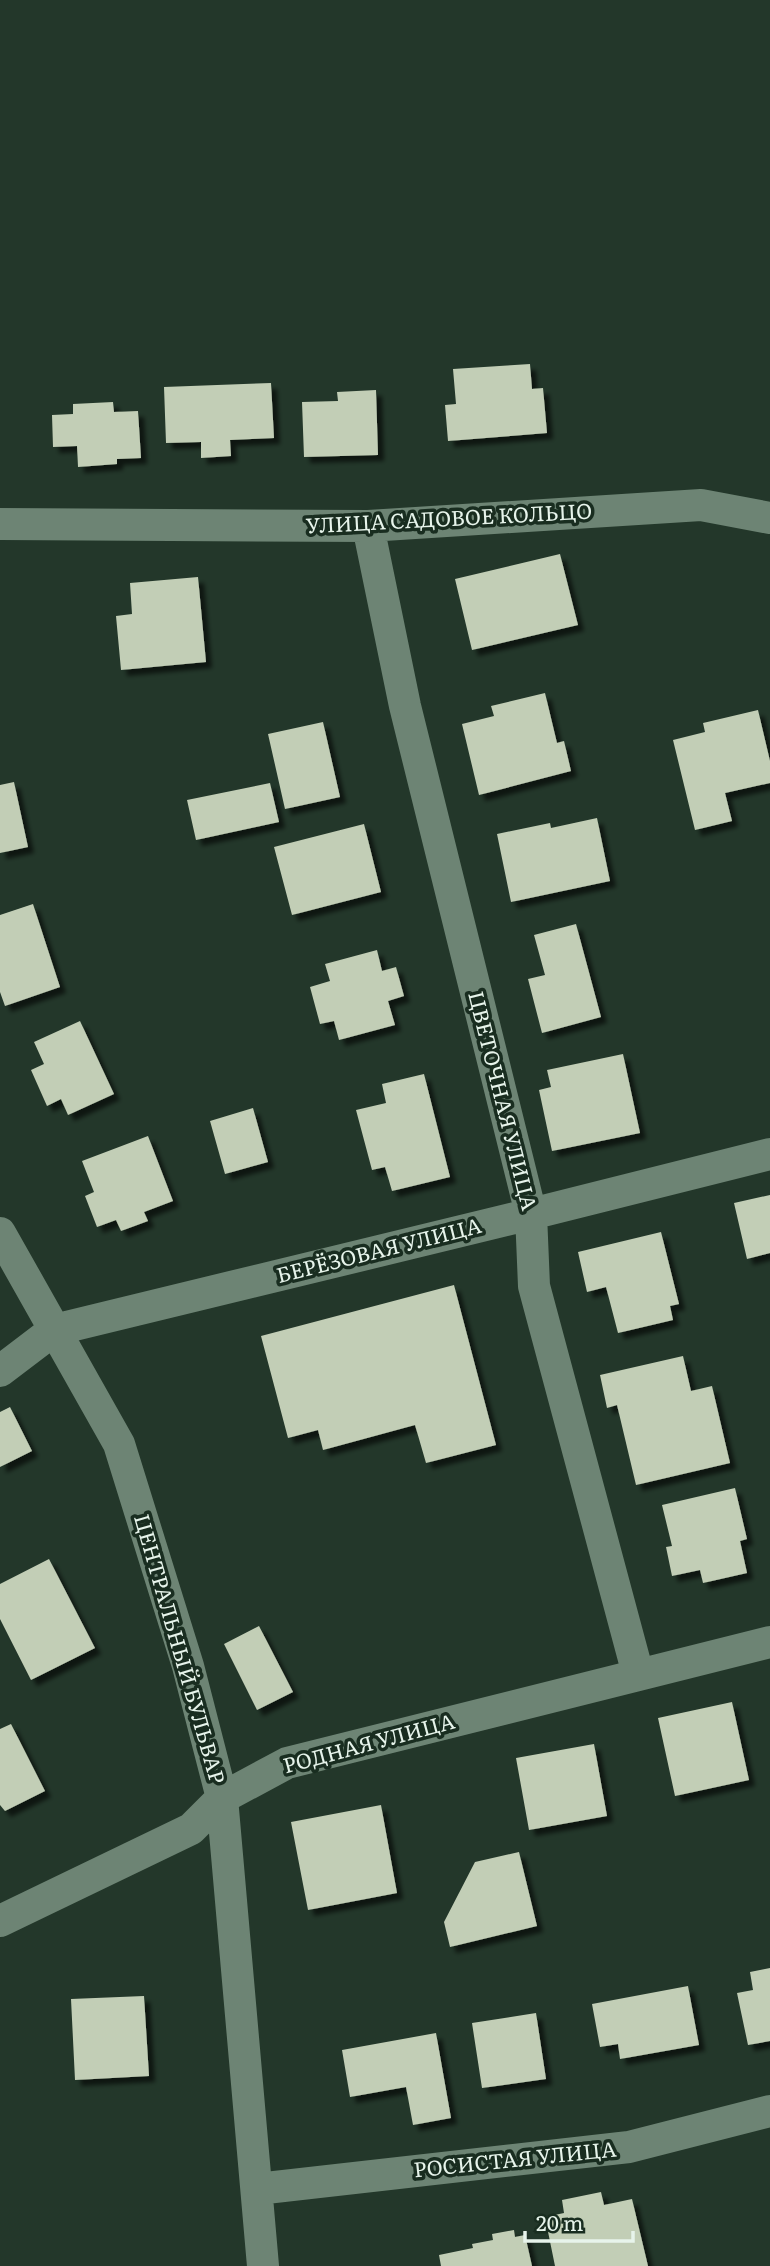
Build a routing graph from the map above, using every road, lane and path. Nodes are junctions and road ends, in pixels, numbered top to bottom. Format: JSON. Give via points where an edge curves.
{"nodes":[{"id":1,"x":770,"y":517,"type":"edge"},
{"id":2,"x":0,"y":524,"type":"edge"},
{"id":3,"x":368,"y":526,"type":"junction"},
{"id":4,"x":770,"y":1154,"type":"edge"},
{"id":5,"x":531,"y":1214,"type":"junction"},
{"id":6,"x":0,"y":1233,"type":"edge"},
{"id":7,"x":54,"y":1330,"type":"junction"},
{"id":8,"x":0,"y":1371,"type":"edge"},
{"id":9,"x":770,"y":1642,"type":"edge"},
{"id":10,"x":638,"y":1674,"type":"junction"},
{"id":11,"x":222,"y":1798,"type":"junction"},
{"id":12,"x":0,"y":1921,"type":"edge"},
{"id":13,"x":770,"y":2111,"type":"edge"},
{"id":14,"x":257,"y":2189,"type":"junction"},
{"id":15,"x":263,"y":2266,"type":"edge"}],
"edges":[{"from":1,"to":3,"type":"street","name":"УЛИЦА САДОВОЕ КОЛЬЦО","via":[[701,505]]},
{"from":2,"to":3,"type":"street","name":"УЛИЦА САДОВОЕ КОЛЬЦО"},
{"from":3,"to":5,"type":"street","name":"ЦВЕТОЧНАЯ УЛИЦА","via":[[404,706]]},
{"from":4,"to":5,"type":"street","name":"БЕРЁЗОВАЯ УЛИЦА"},
{"from":5,"to":7,"type":"street","name":"БЕРЁЗОВАЯ УЛИЦА"},
{"from":5,"to":10,"type":"street","name":"ЦВЕТОЧНАЯ УЛИЦА","via":[[534,1286]]},
{"from":6,"to":7,"type":"street","name":"ЦЕНТРАЛЬНЫЙ БУЛЬВАР"},
{"from":7,"to":8,"type":"street","name":"БЕРЁЗОВАЯ УЛИЦА"},
{"from":7,"to":11,"type":"street","name":"ЦЕНТРАЛЬНЫЙ БУЛЬВАР","via":[[119,1444],[188,1666]]},
{"from":9,"to":10,"type":"street","name":"РОДНАЯ УЛИЦА"},
{"from":10,"to":11,"type":"street","name":"РОДНАЯ УЛИЦА","via":[[287,1763]]},
{"from":11,"to":12,"type":"street","name":"РОДНАЯ УЛИЦА","via":[[191,1829]]},
{"from":11,"to":14,"type":"street","name":"ЦЕНТРАЛЬНЫЙ БУЛЬВАР"},
{"from":13,"to":14,"type":"street","name":"РОСИСТАЯ УЛИЦА","via":[[629,2147]]},
{"from":14,"to":15,"type":"street","name":"ЦЕНТРАЛЬНЫЙ БУЛЬВАР"}]}
